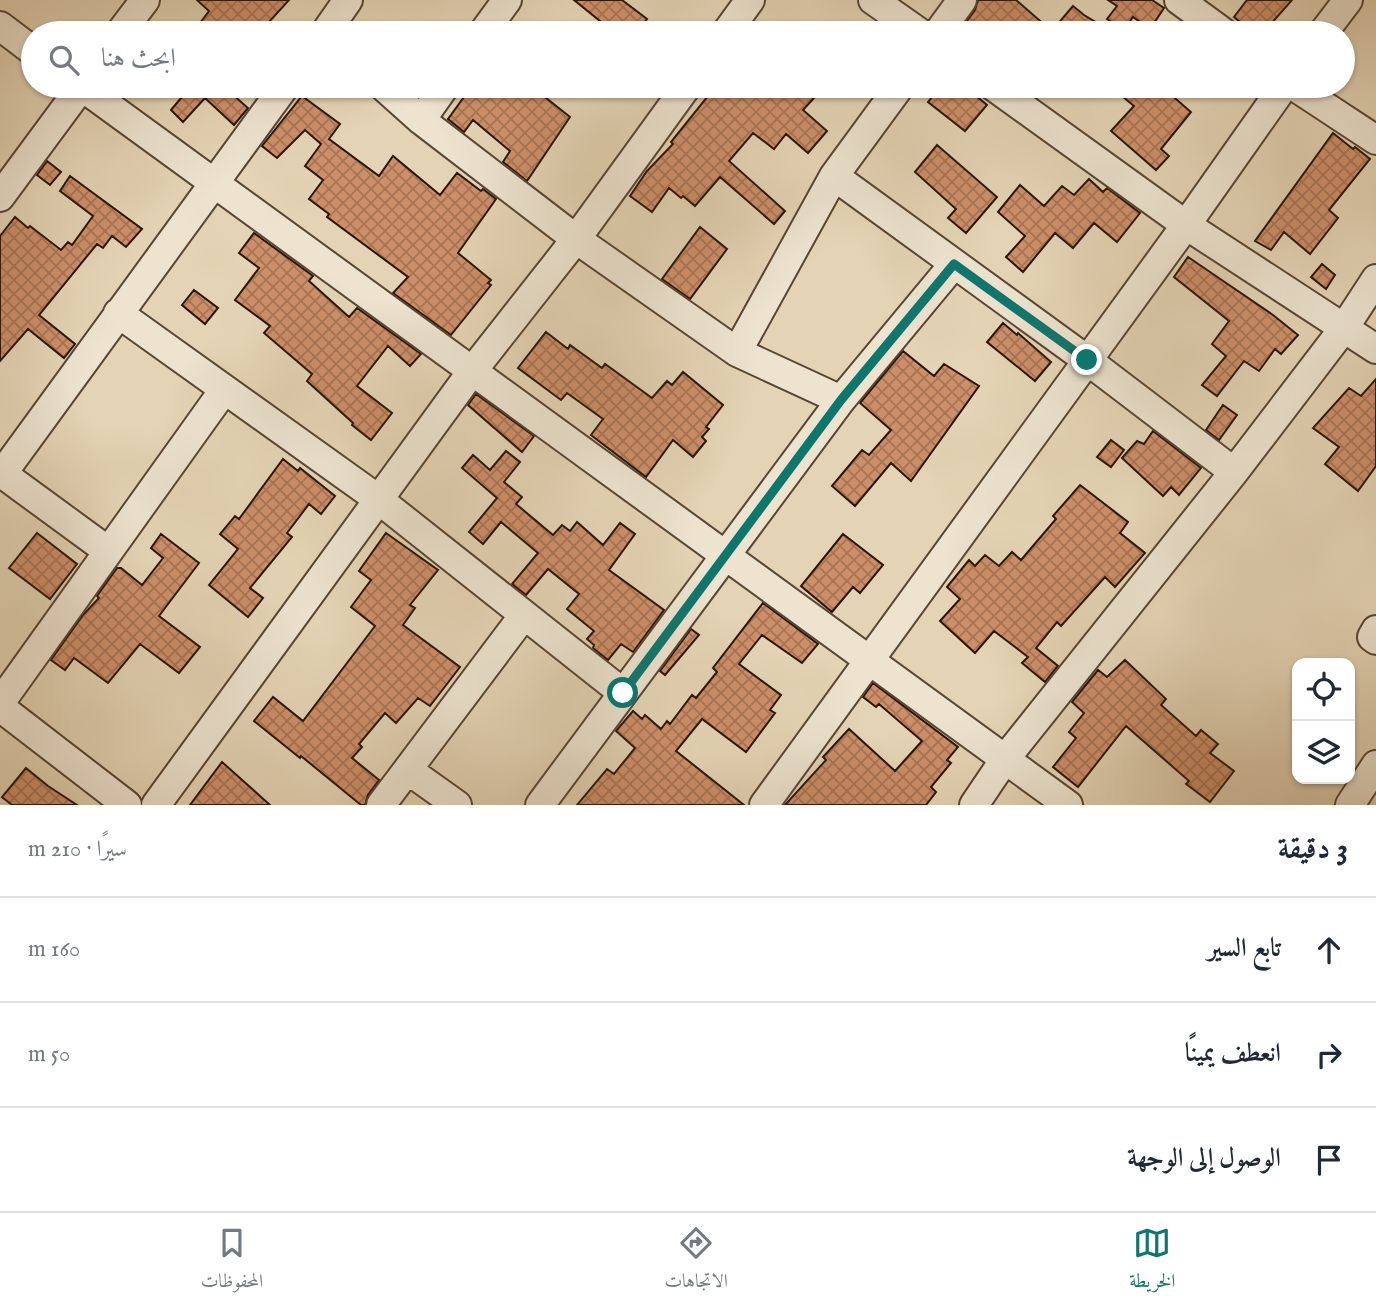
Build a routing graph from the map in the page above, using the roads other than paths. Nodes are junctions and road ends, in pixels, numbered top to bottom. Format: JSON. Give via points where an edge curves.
{"nodes":[{"id":1,"x":145,"y":0,"type":"edge"},
{"id":2,"x":348,"y":0,"type":"edge"},
{"id":3,"x":507,"y":0,"type":"edge"},
{"id":4,"x":750,"y":0,"type":"edge"},
{"id":5,"x":873,"y":0,"type":"edge"},
{"id":6,"x":962,"y":0,"type":"edge"},
{"id":7,"x":1179,"y":0,"type":"edge"},
{"id":8,"x":1348,"y":0,"type":"edge"},
{"id":9,"x":129,"y":21,"type":"edge"},
{"id":10,"x":334,"y":21,"type":"edge"},
{"id":11,"x":492,"y":21,"type":"edge"},
{"id":12,"x":735,"y":21,"type":"edge"},
{"id":13,"x":903,"y":21,"type":"edge"},
{"id":14,"x":947,"y":21,"type":"edge"},
{"id":15,"x":1208,"y":21,"type":"edge"},
{"id":16,"x":1332,"y":21,"type":"edge"},
{"id":17,"x":0,"y":26,"type":"edge"},
{"id":18,"x":21,"y":42,"type":"edge"},
{"id":19,"x":73,"y":98,"type":"edge"},
{"id":20,"x":98,"y":98,"type":"edge"},
{"id":21,"x":276,"y":98,"type":"edge"},
{"id":22,"x":396,"y":98,"type":"edge"},
{"id":23,"x":437,"y":98,"type":"edge"},
{"id":24,"x":679,"y":98,"type":"edge"},
{"id":25,"x":891,"y":98,"type":"edge"},
{"id":26,"x":1010,"y":98,"type":"edge"},
{"id":27,"x":1276,"y":98,"type":"edge"},
{"id":28,"x":1312,"y":98,"type":"edge"},
{"id":29,"x":421,"y":120,"type":"junction"},
{"id":30,"x":1376,"y":140,"type":"edge"},
{"id":31,"x":834,"y":176,"type":"junction"},
{"id":32,"x":214,"y":182,"type":"junction"},
{"id":33,"x":0,"y":197,"type":"edge"},
{"id":34,"x":1186,"y":225,"type":"junction"},
{"id":35,"x":576,"y":239,"type":"junction"},
{"id":36,"x":954,"y":264,"type":"junction"},
{"id":37,"x":1376,"y":279,"type":"edge"},
{"id":38,"x":118,"y":313,"type":"junction"},
{"id":39,"x":1344,"y":328,"type":"junction"},
{"id":40,"x":1376,"y":349,"type":"edge"},
{"id":41,"x":737,"y":352,"type":"junction"},
{"id":42,"x":1087,"y":360,"type":"junction"},
{"id":43,"x":473,"y":370,"type":"junction"},
{"id":44,"x":224,"y":390,"type":"junction"},
{"id":45,"x":841,"y":400,"type":"junction"},
{"id":46,"x":1234,"y":472,"type":"junction"},
{"id":47,"x":1,"y":473,"type":"edge"},
{"id":48,"x":378,"y":499,"type":"junction"},
{"id":49,"x":108,"y":551,"type":"junction"},
{"id":50,"x":725,"y":554,"type":"junction"},
{"id":51,"x":524,"y":615,"type":"junction"},
{"id":52,"x":1376,"y":629,"type":"edge"},
{"id":53,"x":1376,"y":640,"type":"edge"},
{"id":54,"x":869,"y":660,"type":"junction"},
{"id":55,"x":623,"y":693,"type":"junction"},
{"id":56,"x":0,"y":705,"type":"edge"},
{"id":57,"x":1005,"y":760,"type":"junction"},
{"id":58,"x":1376,"y":765,"type":"edge"},
{"id":59,"x":408,"y":770,"type":"junction"},
{"id":60,"x":127,"y":805,"type":"edge"},
{"id":61,"x":156,"y":805,"type":"edge"},
{"id":62,"x":381,"y":805,"type":"edge"},
{"id":63,"x":457,"y":805,"type":"edge"},
{"id":64,"x":540,"y":805,"type":"edge"},
{"id":65,"x":764,"y":805,"type":"edge"},
{"id":66,"x":974,"y":805,"type":"edge"},
{"id":67,"x":1068,"y":805,"type":"edge"},
{"id":68,"x":1350,"y":805,"type":"edge"}],
"edges":[{"from":1,"to":9,"type":"street"},
{"from":2,"to":10,"type":"street"},
{"from":3,"to":11,"type":"street"},
{"from":4,"to":12,"type":"street"},
{"from":5,"to":13,"type":"street"},
{"from":6,"to":14,"type":"street"},
{"from":7,"to":15,"type":"street"},
{"from":8,"to":16,"type":"street"},
{"from":17,"to":18,"type":"street"},
{"from":19,"to":33,"type":"street"},
{"from":20,"to":32,"type":"street"},
{"from":21,"to":32,"type":"street"},
{"from":22,"to":29,"type":"street"},
{"from":23,"to":29,"type":"street"},
{"from":24,"to":35,"type":"street"},
{"from":25,"to":31,"type":"street"},
{"from":26,"to":34,"type":"street"},
{"from":27,"to":34,"type":"street"},
{"from":28,"to":30,"type":"street"},
{"from":29,"to":35,"type":"street"},
{"from":31,"to":36,"type":"street"},
{"from":31,"to":41,"type":"street"},
{"from":32,"to":38,"type":"street"},
{"from":32,"to":43,"type":"street"},
{"from":34,"to":39,"type":"street"},
{"from":34,"to":42,"type":"street"},
{"from":35,"to":41,"type":"street"},
{"from":35,"to":43,"type":"street"},
{"from":36,"to":42,"type":"street"},
{"from":36,"to":45,"type":"street"},
{"from":37,"to":39,"type":"street"},
{"from":38,"to":44,"type":"street"},
{"from":38,"to":47,"type":"street"},
{"from":39,"to":40,"type":"street"},
{"from":39,"to":46,"type":"street"},
{"from":41,"to":45,"type":"street"},
{"from":42,"to":46,"type":"street"},
{"from":42,"to":54,"type":"street"},
{"from":43,"to":48,"type":"street"},
{"from":43,"to":50,"type":"street"},
{"from":44,"to":48,"type":"street"},
{"from":44,"to":49,"type":"street"},
{"from":45,"to":50,"type":"street"},
{"from":46,"to":57,"type":"street"},
{"from":47,"to":49,"type":"street"},
{"from":48,"to":51,"type":"street"},
{"from":48,"to":61,"type":"street"},
{"from":49,"to":56,"type":"street"},
{"from":50,"to":54,"type":"street"},
{"from":50,"to":55,"type":"street"},
{"from":51,"to":55,"type":"street"},
{"from":51,"to":59,"type":"street"},
{"from":52,"to":53,"type":"street","via":[[1372,637]]},
{"from":54,"to":57,"type":"street"},
{"from":54,"to":65,"type":"street"},
{"from":55,"to":64,"type":"street"},
{"from":56,"to":60,"type":"street"},
{"from":57,"to":66,"type":"street"},
{"from":57,"to":67,"type":"street"},
{"from":58,"to":68,"type":"street"},
{"from":59,"to":62,"type":"street"},
{"from":59,"to":63,"type":"street"}]}
